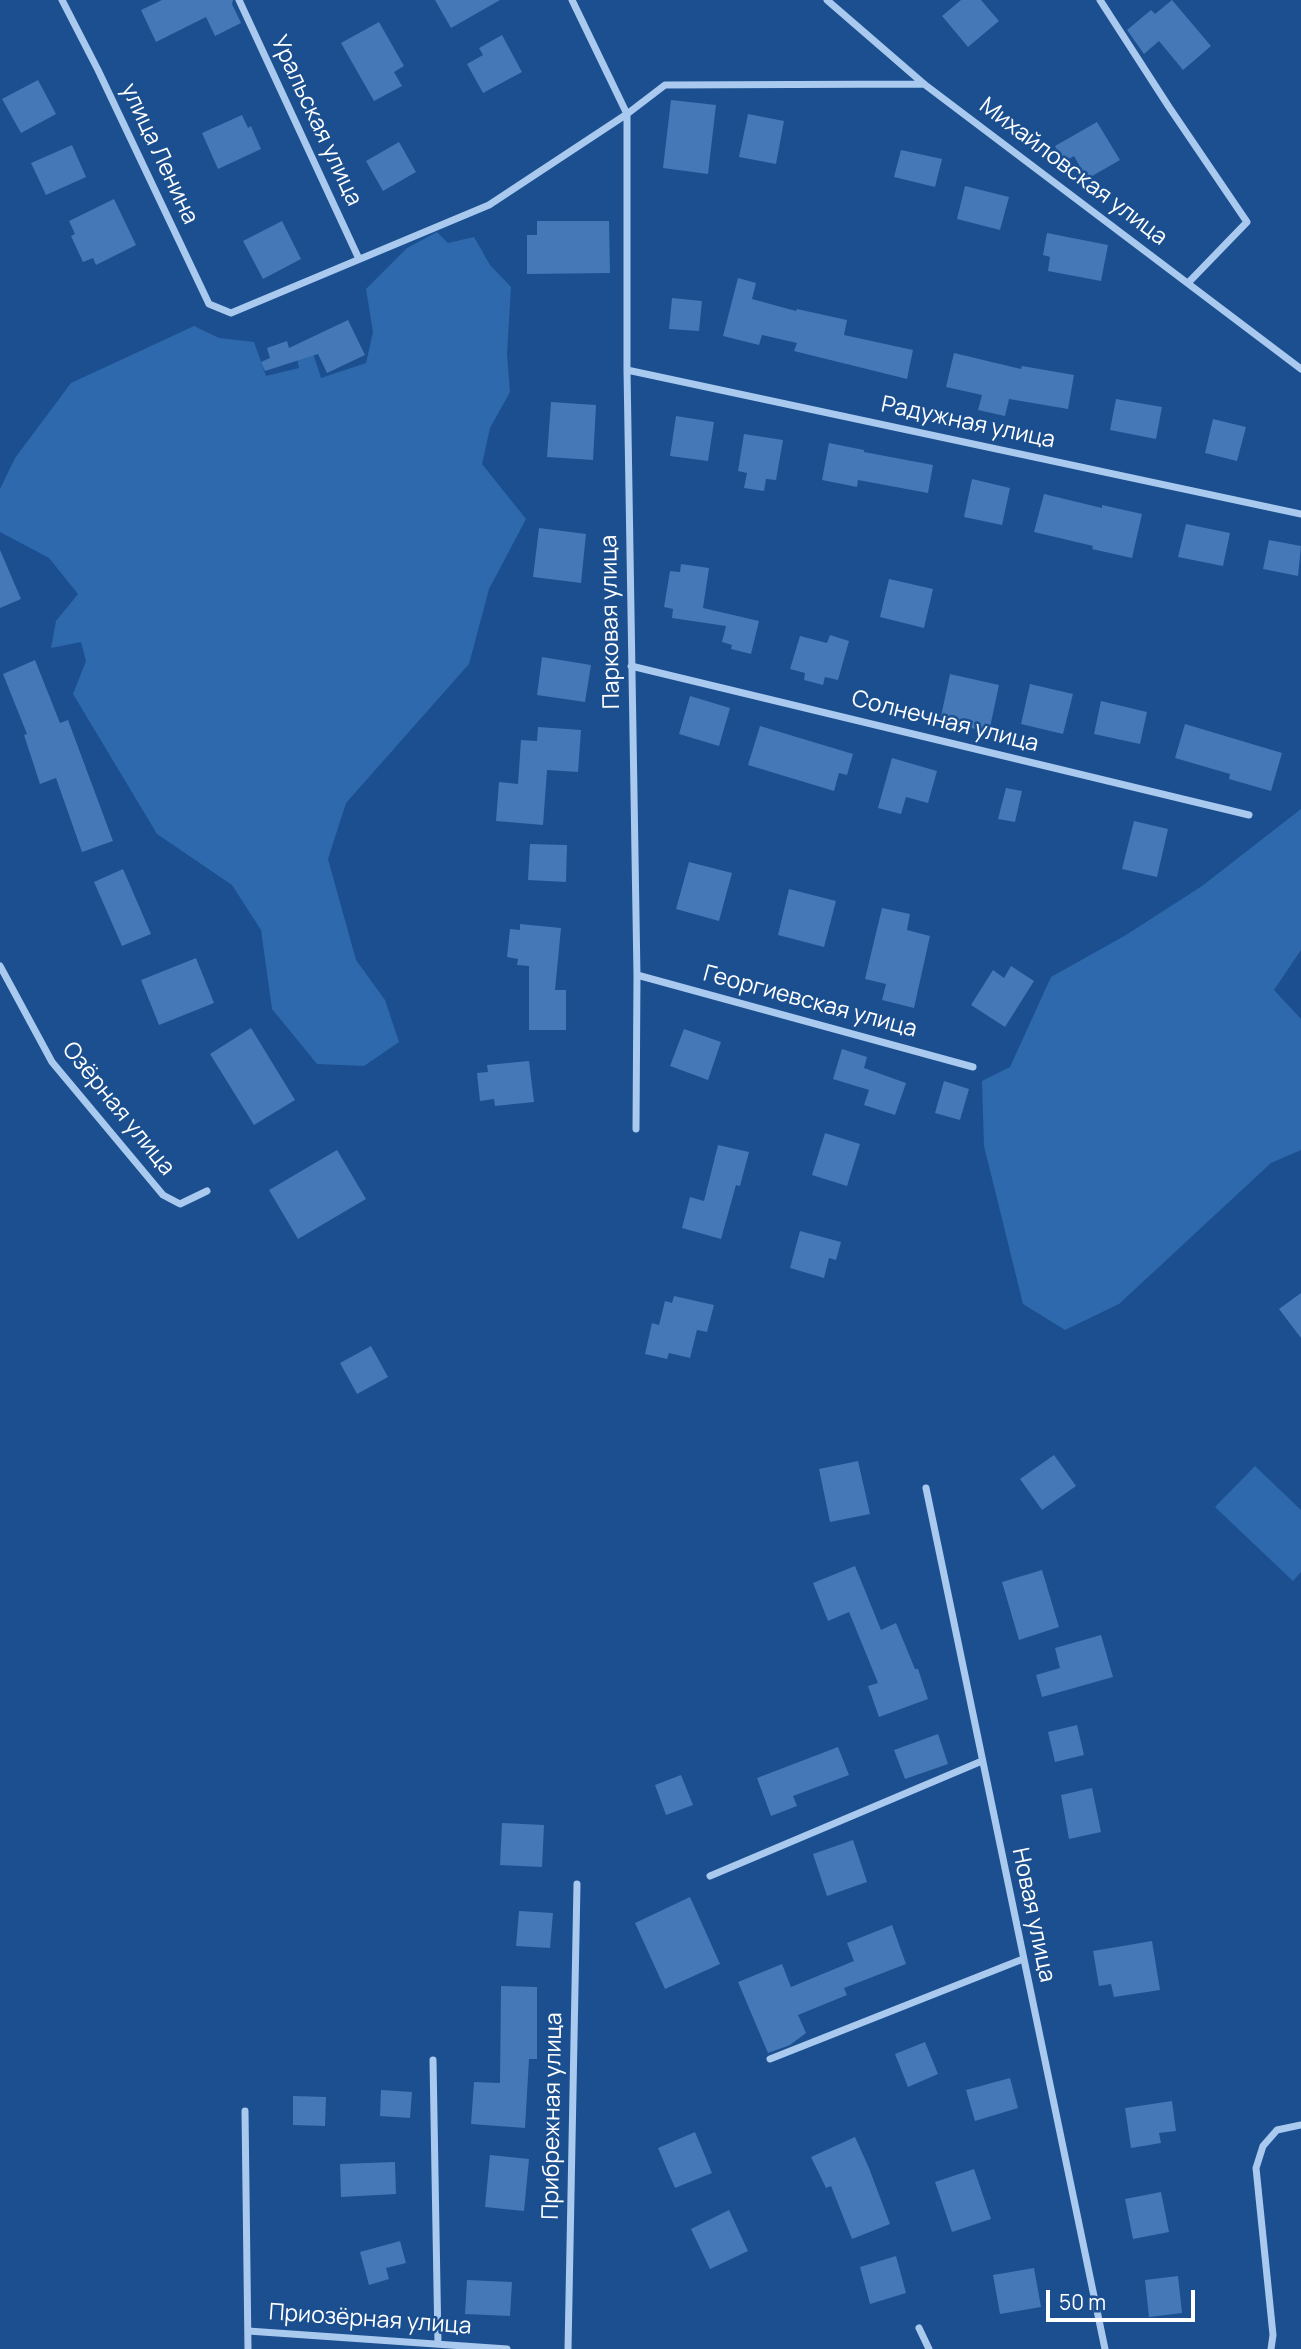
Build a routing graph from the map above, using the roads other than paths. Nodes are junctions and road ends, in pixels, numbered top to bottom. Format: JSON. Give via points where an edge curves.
{"nodes":[{"id":1,"x":62,"y":0,"type":"edge"},
{"id":2,"x":239,"y":0,"type":"edge"},
{"id":3,"x":572,"y":0,"type":"edge"},
{"id":4,"x":827,"y":0,"type":"edge"},
{"id":5,"x":1100,"y":0,"type":"edge"},
{"id":6,"x":924,"y":83,"type":"junction"},
{"id":7,"x":626,"y":114,"type":"junction"},
{"id":8,"x":359,"y":259,"type":"junction"},
{"id":9,"x":1188,"y":283,"type":"junction"},
{"id":10,"x":1301,"y":369,"type":"edge"},
{"id":11,"x":627,"y":370,"type":"junction"},
{"id":12,"x":1301,"y":514,"type":"edge"},
{"id":13,"x":631,"y":666,"type":"junction"},
{"id":14,"x":1250,"y":815,"type":"dead end"},
{"id":15,"x":0,"y":966,"type":"edge"},
{"id":16,"x":637,"y":975,"type":"junction"},
{"id":17,"x":972,"y":1067,"type":"dead end"},
{"id":18,"x":636,"y":1129,"type":"dead end"},
{"id":19,"x":207,"y":1191,"type":"dead end"},
{"id":20,"x":926,"y":1488,"type":"dead end"},
{"id":21,"x":982,"y":1761,"type":"junction"},
{"id":22,"x":709,"y":1876,"type":"dead end"},
{"id":23,"x":577,"y":1884,"type":"dead end"},
{"id":24,"x":1023,"y":1959,"type":"junction"},
{"id":25,"x":770,"y":2059,"type":"dead end"},
{"id":26,"x":433,"y":2060,"type":"dead end"},
{"id":27,"x":245,"y":2110,"type":"dead end"},
{"id":28,"x":1301,"y":2125,"type":"edge"},
{"id":29,"x":919,"y":2328,"type":"dead end"},
{"id":30,"x":248,"y":2331,"type":"junction"},
{"id":31,"x":438,"y":2344,"type":"junction"},
{"id":32,"x":248,"y":2349,"type":"edge"},
{"id":33,"x":507,"y":2349,"type":"edge"},
{"id":34,"x":568,"y":2349,"type":"edge"},
{"id":35,"x":929,"y":2349,"type":"edge"},
{"id":36,"x":1105,"y":2349,"type":"edge"},
{"id":37,"x":1271,"y":2349,"type":"edge"}],
"edges":[{"from":1,"to":8,"type":"street","name":"улица Ленина","via":[[209,304],[231,313]]},
{"from":2,"to":8,"type":"street","name":"Уральская улица"},
{"from":3,"to":7,"type":"street"},
{"from":4,"to":6,"type":"street","name":"Михайловская улица"},
{"from":5,"to":9,"type":"street","via":[[1247,222]]},
{"from":6,"to":7,"type":"street","via":[[665,85]]},
{"from":6,"to":9,"type":"street","name":"Михайловская улица"},
{"from":7,"to":8,"type":"street","via":[[489,205]]},
{"from":7,"to":11,"type":"street","name":"Парковая улица"},
{"from":9,"to":10,"type":"street","name":"Михайловская улица"},
{"from":11,"to":12,"type":"street","name":"Радужная улица"},
{"from":11,"to":13,"type":"street","name":"Парковая улица"},
{"from":13,"to":14,"type":"street","name":"Солнечная улица"},
{"from":13,"to":16,"type":"street","name":"Парковая улица"},
{"from":15,"to":19,"type":"street","name":"Озёрная улица","via":[[52,1062],[163,1195],[180,1204]]},
{"from":16,"to":17,"type":"street","name":"Георгиевская улица"},
{"from":16,"to":18,"type":"street","name":"Парковая улица"},
{"from":20,"to":21,"type":"street","name":"Новая улица"},
{"from":21,"to":22,"type":"street"},
{"from":21,"to":24,"type":"street","name":"Новая улица"},
{"from":23,"to":34,"type":"street","name":"Прибрежная улица"},
{"from":24,"to":25,"type":"street"},
{"from":24,"to":36,"type":"street","name":"Новая улица"},
{"from":26,"to":31,"type":"street"},
{"from":27,"to":30,"type":"street"},
{"from":28,"to":37,"type":"street","via":[[1277,2130],[1263,2146],[1255,2168]]},
{"from":29,"to":35,"type":"street"},
{"from":30,"to":31,"type":"street","name":"Приозёрная улица"},
{"from":30,"to":32,"type":"street","name":"Приозёрная улица"},
{"from":31,"to":33,"type":"street","name":"Приозёрная улица"}]}
